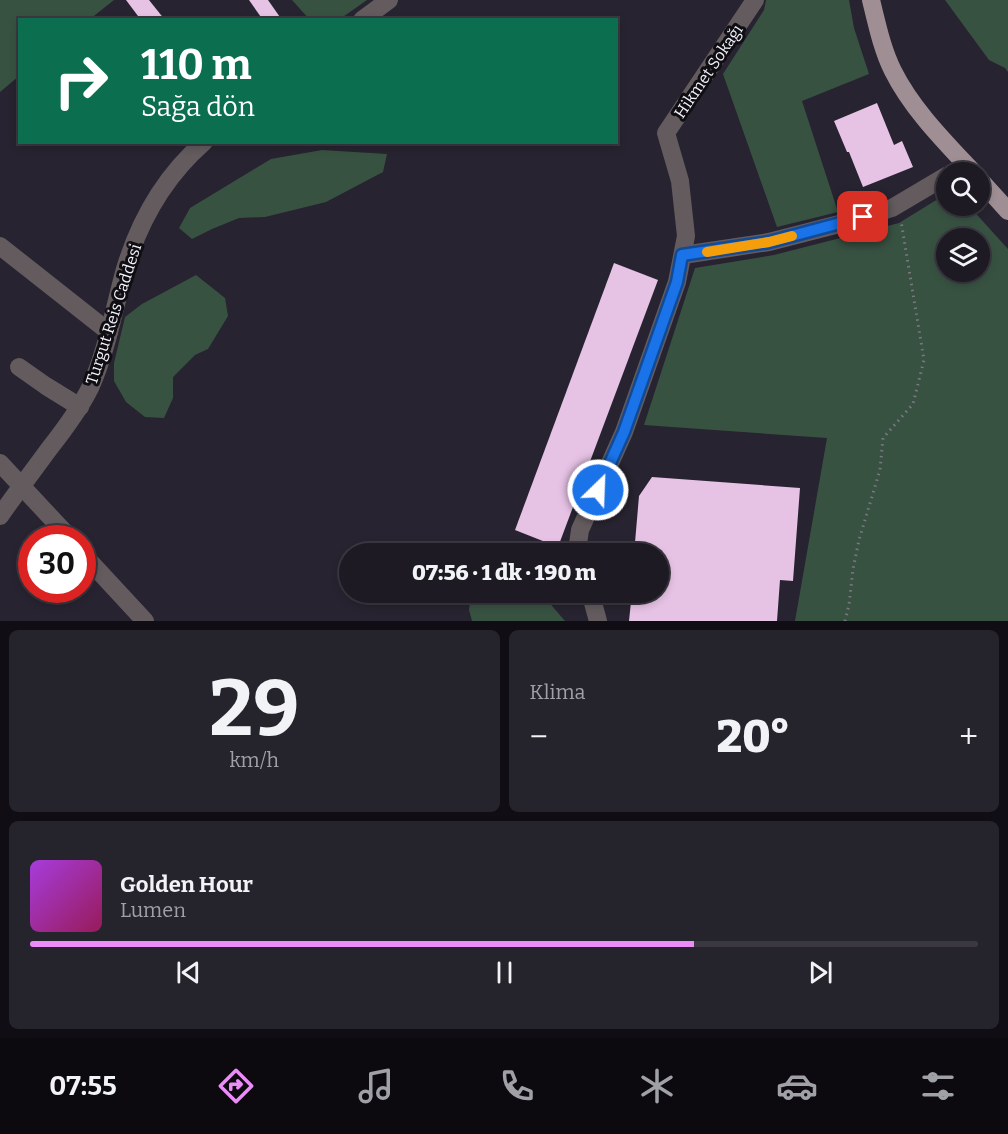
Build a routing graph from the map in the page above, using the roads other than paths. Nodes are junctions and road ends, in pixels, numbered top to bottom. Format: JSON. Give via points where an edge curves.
{"nodes":[{"id":1,"x":389,"y":0,"type":"edge"},
{"id":2,"x":755,"y":0,"type":"edge"},
{"id":3,"x":871,"y":0,"type":"edge"},
{"id":4,"x":365,"y":18,"type":"edge"},
{"id":5,"x":202,"y":144,"type":"edge"},
{"id":6,"x":958,"y":162,"type":"edge"},
{"id":7,"x":936,"y":183,"type":"edge"},
{"id":8,"x":990,"y":191,"type":"edge"},
{"id":9,"x":1008,"y":211,"type":"edge"},
{"id":10,"x":0,"y":246,"type":"edge"},
{"id":11,"x":682,"y":255,"type":"junction"},
{"id":12,"x":109,"y":332,"type":"junction"},
{"id":13,"x":19,"y":368,"type":"dead end"},
{"id":14,"x":80,"y":407,"type":"junction"},
{"id":15,"x":0,"y":463,"type":"edge"},
{"id":16,"x":21,"y":486,"type":"junction"},
{"id":17,"x":0,"y":516,"type":"edge"},
{"id":18,"x":57,"y":525,"type":"edge"},
{"id":19,"x":579,"y":543,"type":"edge"},
{"id":20,"x":96,"y":568,"type":"edge"},
{"id":21,"x":593,"y":603,"type":"edge"},
{"id":22,"x":145,"y":621,"type":"edge"},
{"id":23,"x":598,"y":621,"type":"edge"}],
"edges":[{"from":1,"to":4,"type":"street"},
{"from":2,"to":11,"type":"street","name":"Hikmet Sokağı","via":[[666,133],[680,181],[686,236]]},
{"from":3,"to":6,"type":"main road","via":[[893,70],[915,107]]},
{"from":5,"to":12,"type":"street","name":"Turgut Reis Caddesi","via":[[164,184],[150,209],[126,267]]},
{"from":7,"to":11,"type":"street","via":[[892,208],[851,221],[769,242]]},
{"from":8,"to":9,"type":"main road"},
{"from":10,"to":12,"type":"street"},
{"from":11,"to":19,"type":"street","name":"Hikmet Sokağı","via":[[677,282],[624,432],[580,530]]},
{"from":12,"to":14,"type":"street","name":"Turgut Reis Caddesi"},
{"from":13,"to":14,"type":"street"},
{"from":14,"to":16,"type":"street","name":"Turgut Reis Caddesi"},
{"from":15,"to":16,"type":"street"},
{"from":16,"to":17,"type":"street","name":"Turgut Reis Caddesi"},
{"from":16,"to":18,"type":"street"},
{"from":20,"to":22,"type":"street"},
{"from":21,"to":23,"type":"street"}]}
